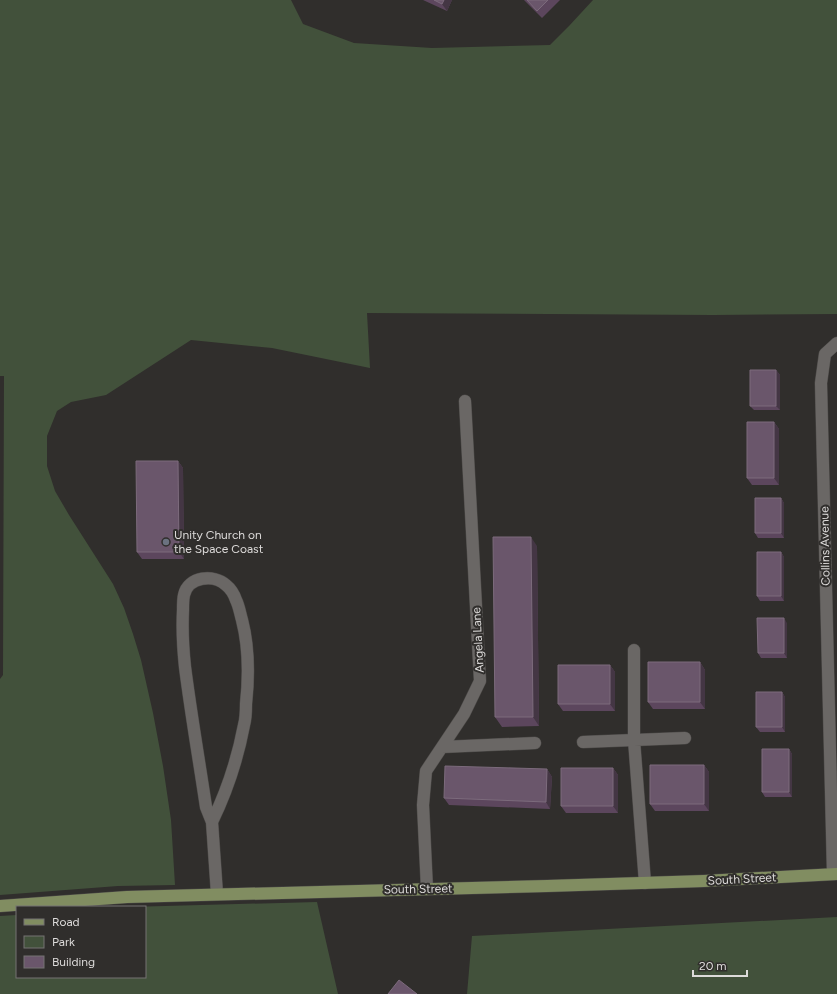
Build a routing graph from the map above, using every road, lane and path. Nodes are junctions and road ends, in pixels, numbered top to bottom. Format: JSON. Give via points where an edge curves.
{"nodes":[{"id":1,"x":837,"y":343,"type":"edge"},
{"id":2,"x":465,"y":401,"type":"dead end"},
{"id":3,"x":634,"y":650,"type":"dead end"},
{"id":4,"x":685,"y":738,"type":"dead end"},
{"id":5,"x":634,"y":740,"type":"junction"},
{"id":6,"x":583,"y":742,"type":"dead end"},
{"id":7,"x":535,"y":743,"type":"dead end"},
{"id":8,"x":442,"y":747,"type":"junction"},
{"id":9,"x":212,"y":822,"type":"junction"},
{"id":10,"x":835,"y":874,"type":"edge"},
{"id":11,"x":645,"y":883,"type":"junction"},
{"id":12,"x":427,"y":889,"type":"junction"},
{"id":13,"x":217,"y":894,"type":"junction"},
{"id":14,"x":0,"y":906,"type":"edge"}],
"edges":[{"from":1,"to":10,"type":"street","name":"Collins Avenue","via":[[825,354],[821,383]]},
{"from":2,"to":8,"type":"street","name":"Angela Lane","via":[[480,681],[464,714]]},
{"from":3,"to":5,"type":"street"},
{"from":4,"to":5,"type":"street"},
{"from":5,"to":6,"type":"street"},
{"from":5,"to":11,"type":"street"},
{"from":7,"to":8,"type":"street"},
{"from":8,"to":12,"type":"street","name":"Angela Lane","via":[[426,772],[423,805]]},
{"from":9,"to":9,"type":"street","via":[[206,807],[187,685],[182,627],[184,593],[188,586],[204,578],[220,581],[232,591],[237,600],[245,630],[248,659],[245,724],[220,806]]},
{"from":9,"to":13,"type":"street"},
{"from":10,"to":11,"type":"main road","name":"South Street"},
{"from":11,"to":12,"type":"main road","name":"South Street"},
{"from":12,"to":13,"type":"main road","name":"South Street"},
{"from":13,"to":14,"type":"main road","name":"South Street","via":[[127,896]]}]}
